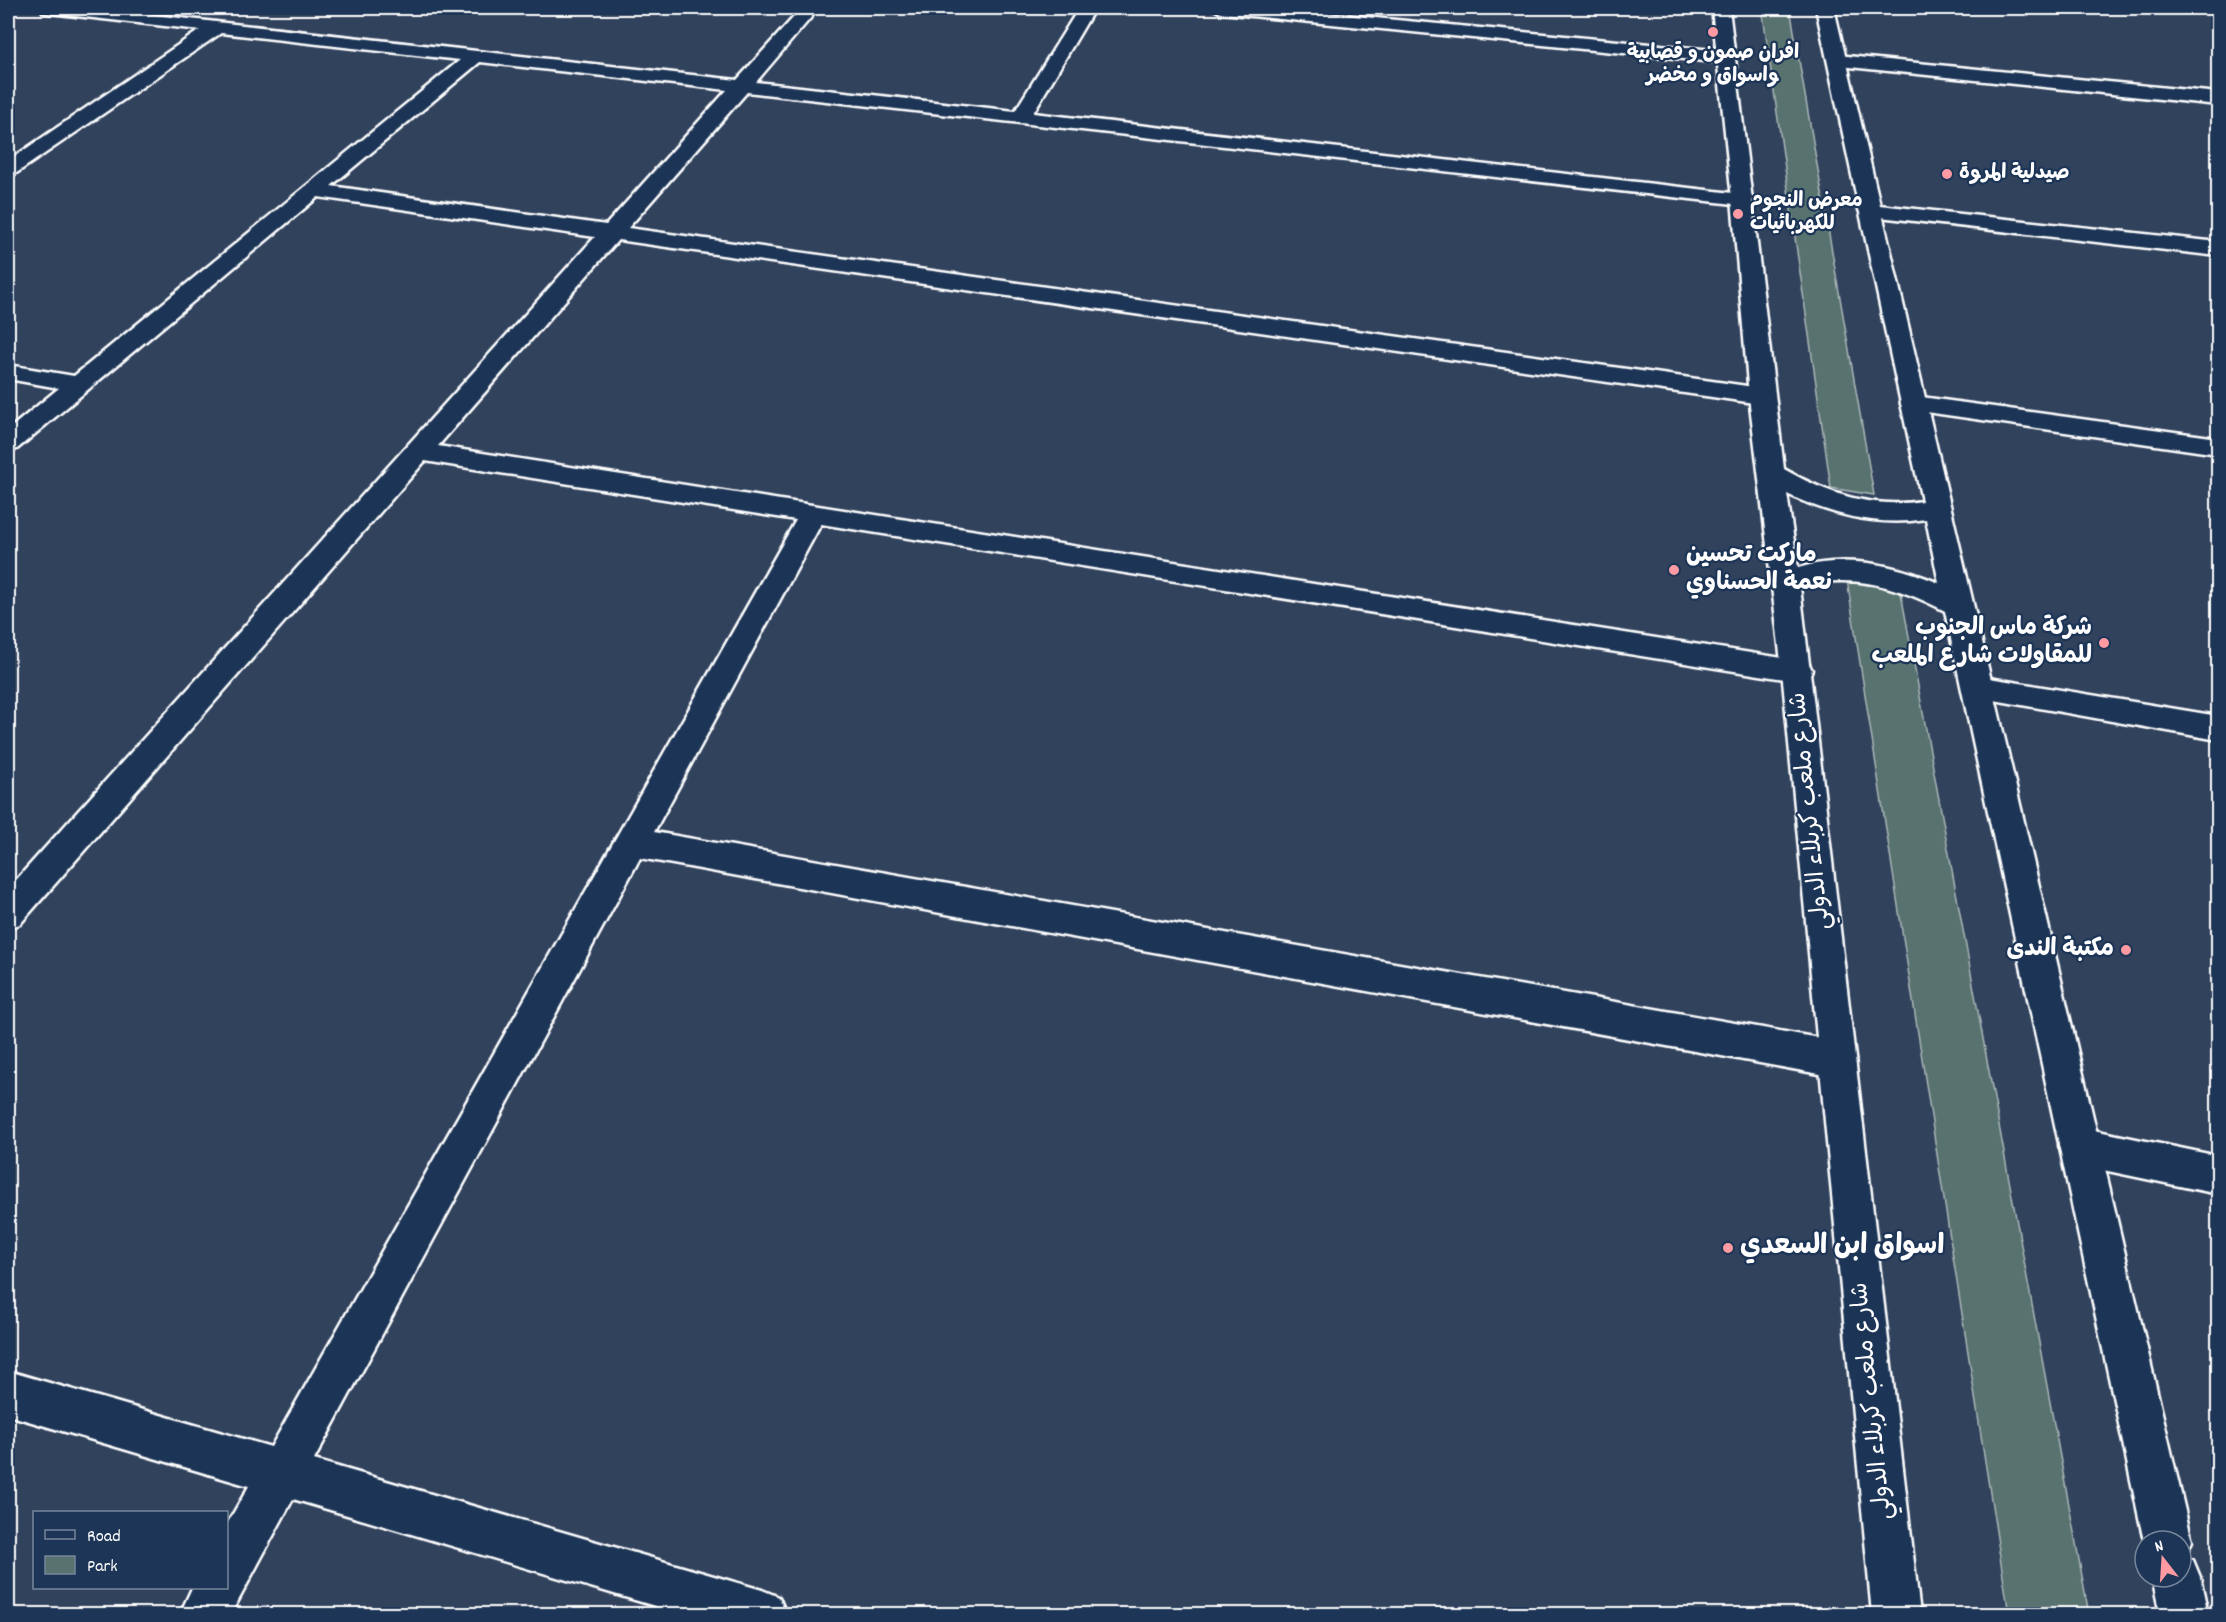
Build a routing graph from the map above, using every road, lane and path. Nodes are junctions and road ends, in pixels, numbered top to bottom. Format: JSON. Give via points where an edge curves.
{"nodes":[{"id":1,"x":49,"y":8,"type":"edge"},
{"id":2,"x":811,"y":8,"type":"edge"},
{"id":3,"x":1087,"y":8,"type":"edge"},
{"id":4,"x":1221,"y":8,"type":"edge"},
{"id":5,"x":1720,"y":8,"type":"edge"},
{"id":6,"x":1825,"y":8,"type":"edge"},
{"id":7,"x":217,"y":27,"type":"junction"},
{"id":8,"x":476,"y":56,"type":"junction"},
{"id":9,"x":1724,"y":57,"type":"junction"},
{"id":10,"x":1837,"y":62,"type":"junction"},
{"id":11,"x":742,"y":86,"type":"junction"},
{"id":12,"x":2218,"y":99,"type":"edge"},
{"id":13,"x":1021,"y":117,"type":"junction"},
{"id":14,"x":8,"y":170,"type":"edge"},
{"id":15,"x":313,"y":190,"type":"junction"},
{"id":16,"x":1743,"y":199,"type":"junction"},
{"id":17,"x":1870,"y":210,"type":"junction"},
{"id":18,"x":612,"y":232,"type":"junction"},
{"id":19,"x":2218,"y":249,"type":"edge"},
{"id":20,"x":8,"y":372,"type":"edge"},
{"id":21,"x":80,"y":384,"type":"junction"},
{"id":22,"x":1761,"y":396,"type":"junction"},
{"id":23,"x":1914,"y":404,"type":"junction"},
{"id":24,"x":8,"y":443,"type":"edge"},
{"id":25,"x":2218,"y":446,"type":"edge"},
{"id":26,"x":417,"y":451,"type":"junction"},
{"id":27,"x":1772,"y":474,"type":"junction"},
{"id":28,"x":1936,"y":508,"type":"junction"},
{"id":29,"x":813,"y":514,"type":"junction"},
{"id":30,"x":1784,"y":582,"type":"junction"},
{"id":31,"x":1957,"y":604,"type":"junction"},
{"id":32,"x":1797,"y":670,"type":"junction"},
{"id":33,"x":1977,"y":687,"type":"junction"},
{"id":34,"x":2218,"y":728,"type":"edge"},
{"id":35,"x":631,"y":842,"type":"junction"},
{"id":36,"x":8,"y":913,"type":"edge"},
{"id":37,"x":1836,"y":1059,"type":"junction"},
{"id":38,"x":2079,"y":1146,"type":"junction"},
{"id":39,"x":2218,"y":1175,"type":"edge"},
{"id":40,"x":8,"y":1393,"type":"edge"},
{"id":41,"x":281,"y":1476,"type":"junction"},
{"id":42,"x":2165,"y":1529,"type":"edge"},
{"id":43,"x":228,"y":1570,"type":"edge"},
{"id":44,"x":218,"y":1589,"type":"edge"},
{"id":45,"x":2179,"y":1589,"type":"edge"},
{"id":46,"x":204,"y":1614,"type":"edge"},
{"id":47,"x":762,"y":1614,"type":"edge"},
{"id":48,"x":1896,"y":1614,"type":"edge"},
{"id":49,"x":2184,"y":1614,"type":"edge"}],
"edges":[{"from":1,"to":7,"type":"street"},
{"from":2,"to":11,"type":"street"},
{"from":3,"to":13,"type":"street"},
{"from":4,"to":9,"type":"street"},
{"from":5,"to":9,"type":"street","name":"شارع ملعب كربلاء الدولي"},
{"from":6,"to":10,"type":"street"},
{"from":7,"to":8,"type":"street"},
{"from":7,"to":14,"type":"street"},
{"from":8,"to":11,"type":"street"},
{"from":8,"to":15,"type":"street"},
{"from":9,"to":16,"type":"street","name":"شارع ملعب كربلاء الدولي"},
{"from":10,"to":12,"type":"street"},
{"from":10,"to":17,"type":"street"},
{"from":11,"to":13,"type":"street"},
{"from":11,"to":18,"type":"street"},
{"from":13,"to":16,"type":"street"},
{"from":15,"to":18,"type":"street"},
{"from":15,"to":21,"type":"street"},
{"from":16,"to":22,"type":"street","name":"شارع ملعب كربلاء الدولي"},
{"from":17,"to":19,"type":"street"},
{"from":17,"to":23,"type":"street"},
{"from":18,"to":22,"type":"street"},
{"from":18,"to":26,"type":"street"},
{"from":20,"to":21,"type":"street"},
{"from":21,"to":24,"type":"street"},
{"from":22,"to":27,"type":"street","name":"شارع ملعب كربلاء الدولي"},
{"from":23,"to":25,"type":"street"},
{"from":23,"to":28,"type":"street"},
{"from":26,"to":29,"type":"street"},
{"from":26,"to":36,"type":"street"},
{"from":27,"to":28,"type":"street","via":[[1817,498],[1867,513]]},
{"from":27,"to":30,"type":"street","name":"شارع ملعب كربلاء الدولي"},
{"from":28,"to":31,"type":"street"},
{"from":29,"to":32,"type":"street"},
{"from":29,"to":35,"type":"street"},
{"from":30,"to":31,"type":"street","via":[[1827,570],[1879,573]]},
{"from":30,"to":32,"type":"street","name":"شارع ملعب كربلاء الدولي"},
{"from":31,"to":33,"type":"street"},
{"from":32,"to":37,"type":"street","name":"شارع ملعب كربلاء الدولي"},
{"from":33,"to":34,"type":"street"},
{"from":33,"to":38,"type":"street"},
{"from":35,"to":37,"type":"street"},
{"from":35,"to":41,"type":"street"},
{"from":37,"to":48,"type":"street","name":"شارع ملعب كربلاء الدولي"},
{"from":38,"to":39,"type":"street"},
{"from":38,"to":42,"type":"street"},
{"from":40,"to":41,"type":"street"},
{"from":41,"to":43,"type":"street"},
{"from":41,"to":47,"type":"street"},
{"from":44,"to":46,"type":"street"},
{"from":45,"to":49,"type":"street"}]}
